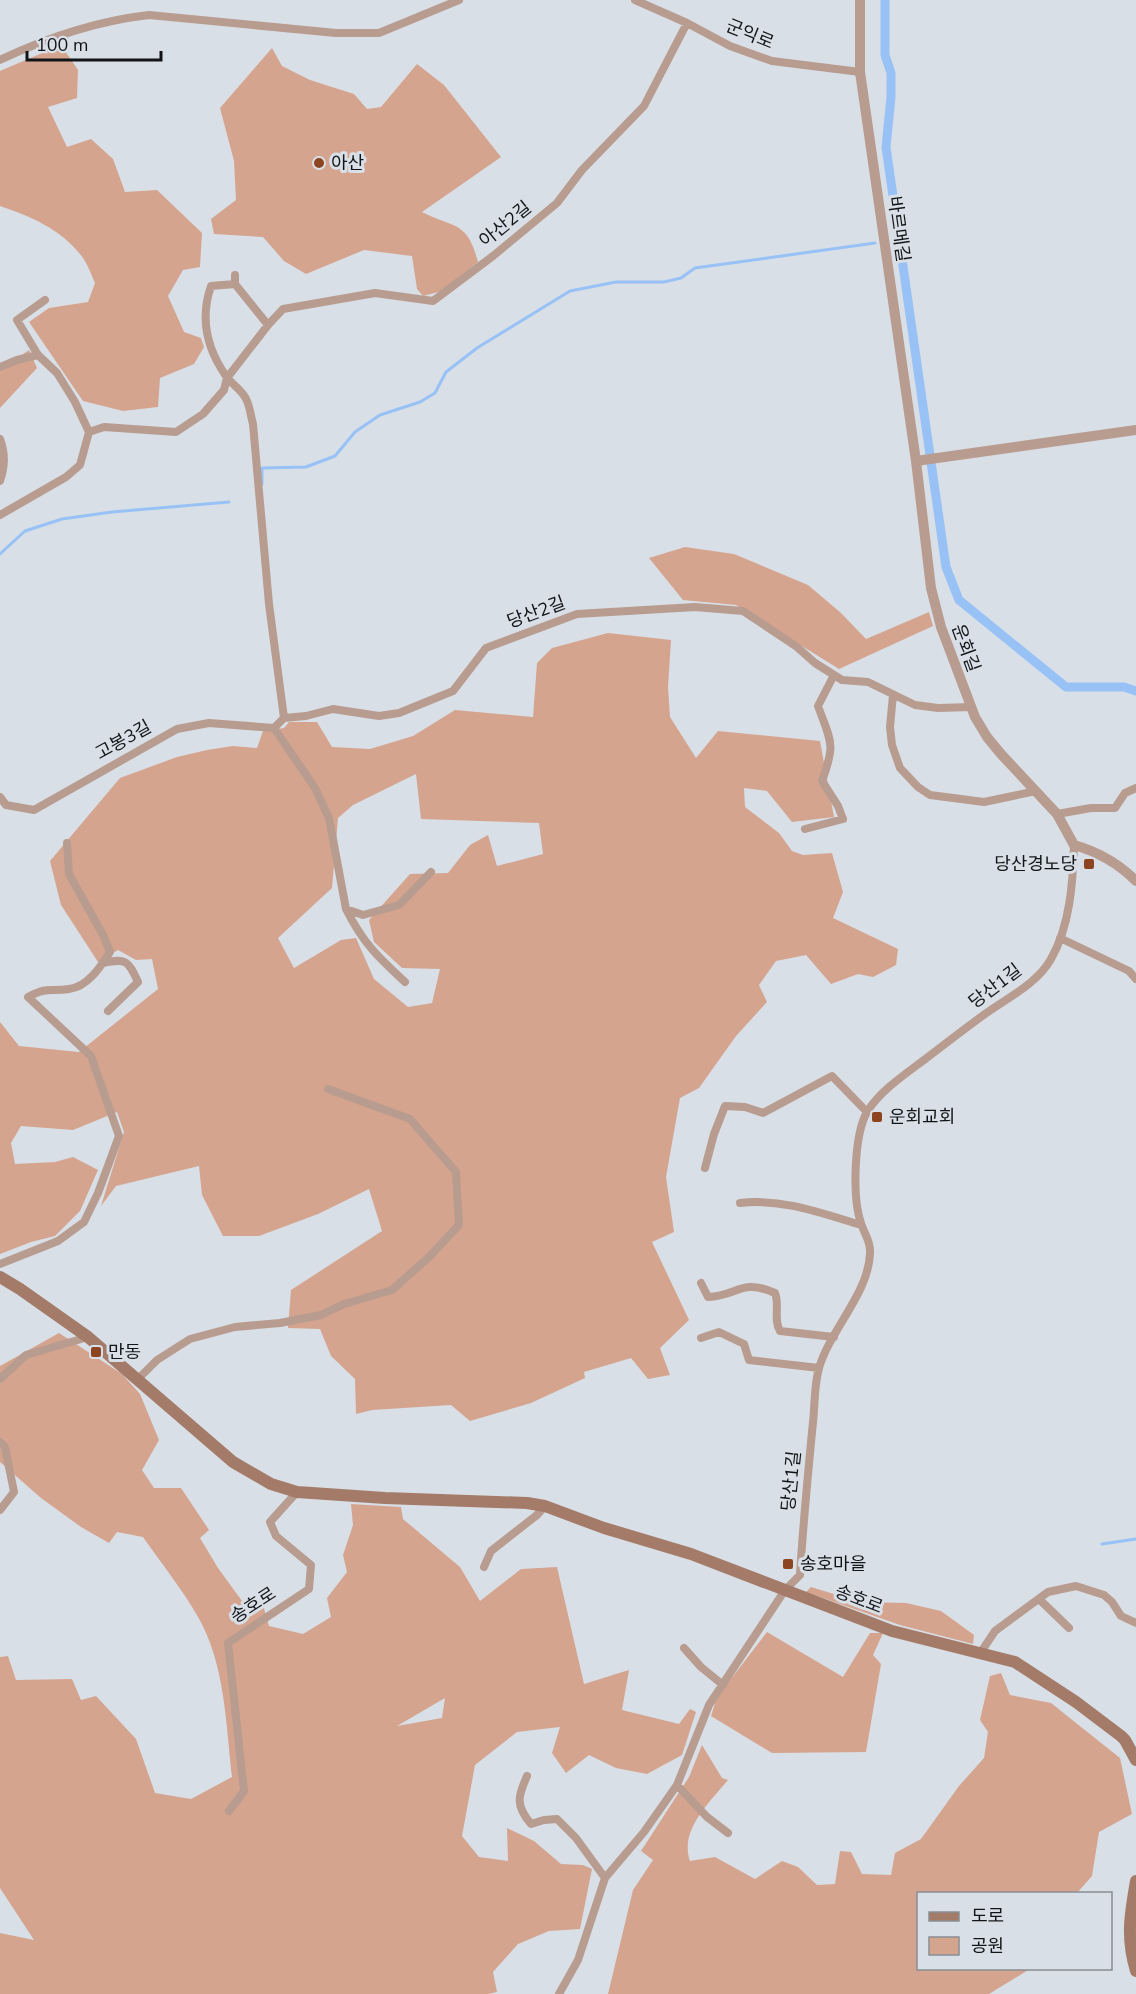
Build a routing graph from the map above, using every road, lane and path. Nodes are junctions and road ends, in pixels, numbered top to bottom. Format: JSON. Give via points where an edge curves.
{"nodes":[{"id":1,"x":459,"y":0,"type":"edge"},
{"id":2,"x":635,"y":0,"type":"edge"},
{"id":3,"x":860,"y":0,"type":"edge"},
{"id":4,"x":687,"y":23,"type":"junction"},
{"id":5,"x":0,"y":60,"type":"edge"},
{"id":6,"x":860,"y":72,"type":"junction"},
{"id":7,"x":45,"y":300,"type":"dead end"},
{"id":8,"x":268,"y":325,"type":"junction"},
{"id":9,"x":38,"y":355,"type":"junction"},
{"id":10,"x":0,"y":367,"type":"edge"},
{"id":11,"x":227,"y":378,"type":"junction"},
{"id":12,"x":1136,"y":430,"type":"edge"},
{"id":13,"x":89,"y":432,"type":"junction"},
{"id":14,"x":0,"y":439,"type":"edge"},
{"id":15,"x":919,"y":461,"type":"junction"},
{"id":16,"x":0,"y":481,"type":"edge"},
{"id":17,"x":0,"y":515,"type":"edge"},
{"id":18,"x":834,"y":675,"type":"junction"},
{"id":19,"x":893,"y":695,"type":"junction"},
{"id":20,"x":971,"y":707,"type":"junction"},
{"id":21,"x":284,"y":718,"type":"junction"},
{"id":22,"x":274,"y":728,"type":"junction"},
{"id":23,"x":1136,"y":788,"type":"edge"},
{"id":24,"x":1036,"y":791,"type":"junction"},
{"id":25,"x":0,"y":797,"type":"edge"},
{"id":26,"x":1057,"y":814,"type":"junction"},
{"id":27,"x":805,"y":829,"type":"dead end"},
{"id":28,"x":67,"y":843,"type":"dead end"},
{"id":29,"x":1074,"y":845,"type":"junction"},
{"id":30,"x":431,"y":872,"type":"dead end"},
{"id":31,"x":1136,"y":881,"type":"edge"},
{"id":32,"x":346,"y":909,"type":"junction"},
{"id":33,"x":1060,"y":938,"type":"junction"},
{"id":34,"x":103,"y":963,"type":"junction"},
{"id":35,"x":1136,"y":979,"type":"edge"},
{"id":36,"x":405,"y":982,"type":"dead end"},
{"id":37,"x":108,"y":1011,"type":"dead end"},
{"id":38,"x":328,"y":1089,"type":"dead end"},
{"id":39,"x":867,"y":1112,"type":"junction"},
{"id":40,"x":705,"y":1168,"type":"dead end"},
{"id":41,"x":740,"y":1203,"type":"dead end"},
{"id":42,"x":861,"y":1225,"type":"junction"},
{"id":43,"x":0,"y":1264,"type":"edge"},
{"id":44,"x":0,"y":1277,"type":"edge"},
{"id":45,"x":701,"y":1283,"type":"dead end"},
{"id":46,"x":88,"y":1337,"type":"junction"},
{"id":47,"x":834,"y":1337,"type":"junction"},
{"id":48,"x":700,"y":1338,"type":"dead end"},
{"id":49,"x":819,"y":1368,"type":"junction"},
{"id":50,"x":0,"y":1379,"type":"edge"},
{"id":51,"x":138,"y":1379,"type":"junction"},
{"id":52,"x":0,"y":1442,"type":"edge"},
{"id":53,"x":297,"y":1492,"type":"junction"},
{"id":54,"x":545,"y":1506,"type":"junction"},
{"id":55,"x":0,"y":1510,"type":"edge"},
{"id":56,"x":484,"y":1567,"type":"dead end"},
{"id":57,"x":785,"y":1590,"type":"junction"},
{"id":58,"x":1040,"y":1599,"type":"junction"},
{"id":59,"x":1136,"y":1623,"type":"edge"},
{"id":60,"x":1069,"y":1628,"type":"dead end"},
{"id":61,"x":684,"y":1648,"type":"dead end"},
{"id":62,"x":981,"y":1652,"type":"junction"},
{"id":63,"x":723,"y":1685,"type":"junction"},
{"id":64,"x":1136,"y":1760,"type":"edge"},
{"id":65,"x":527,"y":1776,"type":"dead end"},
{"id":66,"x":677,"y":1785,"type":"junction"},
{"id":67,"x":229,"y":1811,"type":"dead end"},
{"id":68,"x":728,"y":1833,"type":"dead end"},
{"id":69,"x":605,"y":1878,"type":"junction"},
{"id":70,"x":1136,"y":1881,"type":"edge"},
{"id":71,"x":1133,"y":1944,"type":"edge"},
{"id":72,"x":1136,"y":1971,"type":"edge"},
{"id":73,"x":559,"y":1994,"type":"edge"}],
"edges":[{"from":1,"to":5,"type":"street","via":[[379,33],[336,33],[138,16],[37,43]]},
{"from":2,"to":4,"type":"street","name":"군익로"},
{"from":3,"to":6,"type":"street","name":"바르메길"},
{"from":4,"to":6,"type":"street","name":"군익로","via":[[730,46],[772,61]]},
{"from":4,"to":8,"type":"street","name":"아산2길","via":[[644,106],[582,170],[557,203],[433,301],[375,293],[283,309]]},
{"from":6,"to":15,"type":"street","name":"바르메길"},
{"from":7,"to":9,"type":"street","via":[[17,320]]},
{"from":8,"to":11,"type":"street","name":"아산2길"},
{"from":8,"to":11,"type":"street","via":[[235,279],[211,286],[205,324],[211,350]]},
{"from":9,"to":10,"type":"street"},
{"from":9,"to":13,"type":"street","via":[[57,373]]},
{"from":11,"to":13,"type":"street","name":"아산2길","via":[[224,390],[203,414],[176,432],[104,427]]},
{"from":11,"to":21,"type":"street","via":[[248,401],[253,424]]},
{"from":12,"to":15,"type":"street"},
{"from":13,"to":17,"type":"street","via":[[80,465]]},
{"from":14,"to":16,"type":"street","via":[[4,450]]},
{"from":15,"to":20,"type":"street","name":"운회길","via":[[931,588]]},
{"from":18,"to":19,"type":"street","name":"당산2길","via":[[842,680],[868,682]]},
{"from":18,"to":21,"type":"street","name":"당산2길","via":[[743,611],[695,607],[578,614],[486,648],[453,691],[399,713],[379,716],[333,709]]},
{"from":18,"to":27,"type":"street","via":[[818,706],[832,756],[822,781],[843,819]]},
{"from":19,"to":20,"type":"street","name":"당산2길","via":[[915,705]]},
{"from":19,"to":24,"type":"street","via":[[892,745],[900,768],[918,787],[930,795],[984,802]]},
{"from":20,"to":24,"type":"street","name":"운회길","via":[[987,737]]},
{"from":21,"to":22,"type":"street"},
{"from":22,"to":25,"type":"street","name":"고봉3길","via":[[209,723],[177,729],[34,810],[6,805]]},
{"from":22,"to":32,"type":"street","via":[[315,788],[329,818]]},
{"from":23,"to":26,"type":"street","via":[[1125,794],[1115,808]]},
{"from":24,"to":26,"type":"street","name":"운회길"},
{"from":26,"to":29,"type":"street","name":"운회길"},
{"from":28,"to":34,"type":"street","via":[[69,874],[110,952]]},
{"from":29,"to":31,"type":"street","via":[[1096,851]]},
{"from":29,"to":33,"type":"street","name":"당산1길","via":[[1069,905]]},
{"from":30,"to":32,"type":"street","via":[[399,905],[363,915]]},
{"from":32,"to":36,"type":"street","via":[[371,950]]},
{"from":33,"to":35,"type":"street","via":[[1129,971]]},
{"from":33,"to":39,"type":"street","name":"당산1길","via":[[1051,959],[1029,984],[911,1069]]},
{"from":34,"to":37,"type":"street","via":[[120,959],[128,963],[138,982]]},
{"from":34,"to":43,"type":"street","via":[[94,975],[71,990],[43,989],[28,997],[92,1056],[119,1136],[84,1222],[58,1241]]},
{"from":38,"to":51,"type":"street","via":[[410,1119],[456,1172],[459,1225],[392,1290],[321,1315],[235,1327],[190,1339],[157,1360]]},
{"from":39,"to":40,"type":"street","via":[[832,1076],[763,1113],[725,1106]]},
{"from":39,"to":42,"type":"street","name":"당산1길","via":[[856,1159]]},
{"from":41,"to":42,"type":"street","via":[[781,1202]]},
{"from":42,"to":47,"type":"street","name":"당산1길","via":[[868,1236],[870,1253],[863,1281]]},
{"from":44,"to":46,"type":"main road","name":"송호로"},
{"from":45,"to":47,"type":"street","via":[[708,1297],[744,1286],[760,1286],[775,1293],[780,1331]]},
{"from":46,"to":50,"type":"street","via":[[26,1355]]},
{"from":46,"to":51,"type":"main road","name":"송호로"},
{"from":47,"to":49,"type":"street","name":"당산1길"},
{"from":48,"to":49,"type":"street","via":[[719,1332],[744,1344],[749,1360]]},
{"from":49,"to":57,"type":"street","name":"당산1길","via":[[800,1575]]},
{"from":51,"to":53,"type":"main road","name":"송호로","via":[[233,1462],[271,1484]]},
{"from":52,"to":55,"type":"street","via":[[5,1447],[14,1491]]},
{"from":53,"to":54,"type":"main road","name":"송호로"},
{"from":53,"to":67,"type":"street","name":"송호로","via":[[270,1522],[276,1536],[310,1565],[309,1589],[228,1643],[244,1791]]},
{"from":54,"to":56,"type":"street","via":[[491,1551]]},
{"from":54,"to":57,"type":"main road","name":"송호로"},
{"from":57,"to":62,"type":"main road","name":"송호로","via":[[892,1631]]},
{"from":57,"to":63,"type":"street","name":"당산1길"},
{"from":58,"to":59,"type":"street","via":[[1048,1592],[1076,1586],[1104,1594],[1121,1616]]},
{"from":58,"to":60,"type":"street"},
{"from":58,"to":62,"type":"street","via":[[995,1631]]},
{"from":61,"to":63,"type":"street"},
{"from":62,"to":64,"type":"main road","name":"송호로","via":[[1015,1662],[1076,1702],[1125,1740]]},
{"from":63,"to":66,"type":"street","name":"당산1길","via":[[709,1706]]},
{"from":65,"to":69,"type":"street","via":[[519,1792],[522,1813],[531,1824],[557,1819]]},
{"from":66,"to":68,"type":"street"},
{"from":66,"to":69,"type":"street","name":"당산1길"},
{"from":69,"to":73,"type":"street","via":[[578,1960]]},
{"from":70,"to":71,"type":"main road","via":[[1129,1921]]},
{"from":71,"to":72,"type":"main road"}]}
